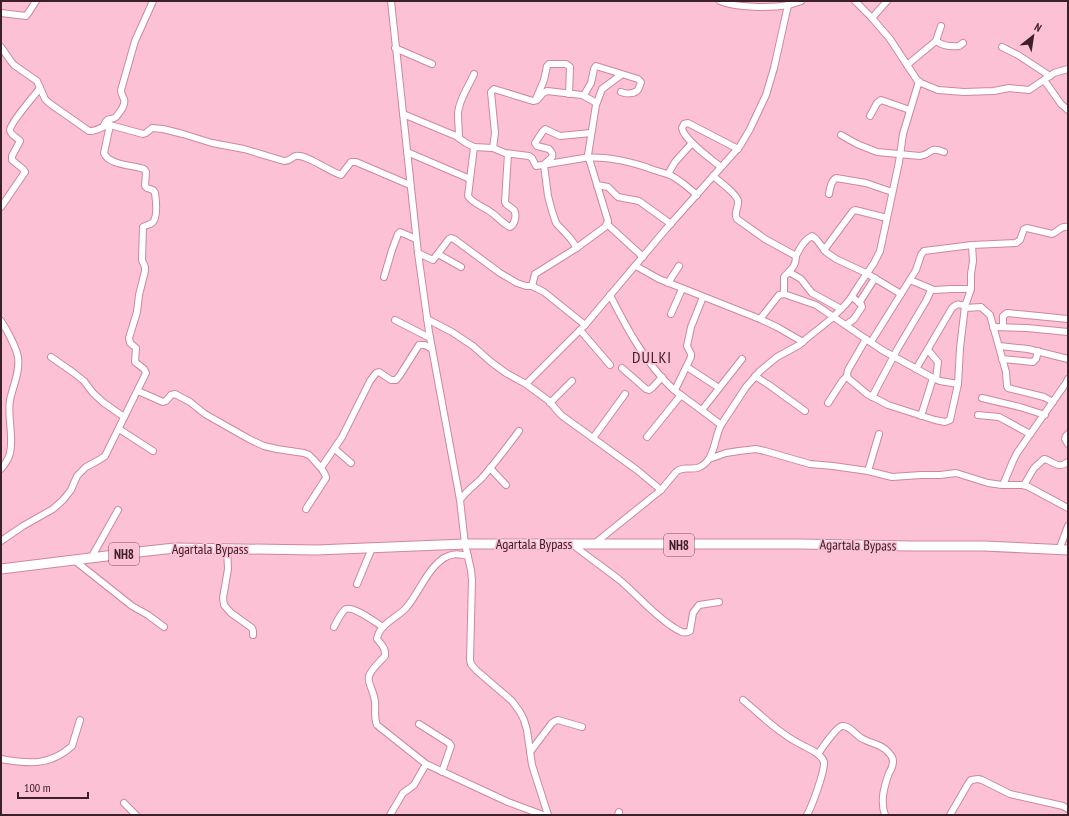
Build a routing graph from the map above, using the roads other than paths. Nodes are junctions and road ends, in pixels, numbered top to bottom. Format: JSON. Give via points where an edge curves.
{"nodes":[{"id":1,"x":36,"y":1,"type":"edge"},
{"id":2,"x":154,"y":1,"type":"edge"},
{"id":3,"x":391,"y":1,"type":"edge"},
{"id":4,"x":720,"y":1,"type":"edge"},
{"id":5,"x":801,"y":1,"type":"edge"},
{"id":6,"x":855,"y":1,"type":"edge"},
{"id":7,"x":887,"y":1,"type":"edge"},
{"id":8,"x":750,"y":4,"type":"edge"},
{"id":9,"x":788,"y":5,"type":"junction"},
{"id":10,"x":1,"y":13,"type":"edge"},
{"id":11,"x":872,"y":18,"type":"junction"},
{"id":12,"x":941,"y":26,"type":"dead end"},
{"id":13,"x":936,"y":41,"type":"junction"},
{"id":14,"x":963,"y":43,"type":"dead end"},
{"id":15,"x":1002,"y":46,"type":"dead end"},
{"id":16,"x":1,"y":47,"type":"edge"},
{"id":17,"x":395,"y":48,"type":"junction"},
{"id":18,"x":432,"y":64,"type":"dead end"},
{"id":19,"x":907,"y":65,"type":"junction"},
{"id":20,"x":1068,"y":69,"type":"edge"},
{"id":21,"x":474,"y":74,"type":"dead end"},
{"id":22,"x":621,"y":74,"type":"junction"},
{"id":23,"x":1050,"y":76,"type":"junction"},
{"id":24,"x":1044,"y":80,"type":"junction"},
{"id":25,"x":919,"y":81,"type":"junction"},
{"id":26,"x":40,"y":88,"type":"junction"},
{"id":27,"x":621,"y":92,"type":"dead end"},
{"id":28,"x":569,"y":94,"type":"junction"},
{"id":29,"x":584,"y":96,"type":"junction"},
{"id":30,"x":536,"y":101,"type":"junction"},
{"id":31,"x":596,"y":105,"type":"junction"},
{"id":32,"x":1068,"y":109,"type":"edge"},
{"id":33,"x":910,"y":110,"type":"junction"},
{"id":34,"x":403,"y":114,"type":"junction"},
{"id":35,"x":870,"y":116,"type":"dead end"},
{"id":36,"x":107,"y":125,"type":"junction"},
{"id":37,"x":591,"y":133,"type":"junction"},
{"id":38,"x":841,"y":135,"type":"dead end"},
{"id":39,"x":459,"y":138,"type":"junction"},
{"id":40,"x":692,"y":143,"type":"junction"},
{"id":41,"x":474,"y":147,"type":"junction"},
{"id":42,"x":493,"y":148,"type":"junction"},
{"id":43,"x":738,"y":149,"type":"junction"},
{"id":44,"x":407,"y":152,"type":"junction"},
{"id":45,"x":944,"y":152,"type":"dead end"},
{"id":46,"x":508,"y":154,"type":"junction"},
{"id":47,"x":900,"y":155,"type":"junction"},
{"id":48,"x":589,"y":157,"type":"junction"},
{"id":49,"x":544,"y":165,"type":"junction"},
{"id":50,"x":721,"y":168,"type":"junction"},
{"id":51,"x":668,"y":174,"type":"junction"},
{"id":52,"x":713,"y":176,"type":"junction"},
{"id":53,"x":470,"y":179,"type":"junction"},
{"id":54,"x":410,"y":185,"type":"junction"},
{"id":55,"x":597,"y":185,"type":"junction"},
{"id":56,"x":892,"y":192,"type":"junction"},
{"id":57,"x":697,"y":194,"type":"junction"},
{"id":58,"x":829,"y":194,"type":"dead end"},
{"id":59,"x":1,"y":207,"type":"edge"},
{"id":60,"x":887,"y":218,"type":"junction"},
{"id":61,"x":607,"y":224,"type":"junction"},
{"id":62,"x":671,"y":224,"type":"junction"},
{"id":63,"x":1068,"y":227,"type":"edge"},
{"id":64,"x":416,"y":239,"type":"junction"},
{"id":65,"x":972,"y":245,"type":"junction"},
{"id":66,"x":576,"y":248,"type":"junction"},
{"id":67,"x":824,"y":250,"type":"junction"},
{"id":68,"x":418,"y":253,"type":"junction"},
{"id":69,"x":438,"y":254,"type":"junction"},
{"id":70,"x":796,"y":256,"type":"junction"},
{"id":71,"x":643,"y":257,"type":"junction"},
{"id":72,"x":636,"y":266,"type":"junction"},
{"id":73,"x":679,"y":266,"type":"dead end"},
{"id":74,"x":461,"y":267,"type":"dead end"},
{"id":75,"x":789,"y":272,"type":"junction"},
{"id":76,"x":866,"y":273,"type":"junction"},
{"id":77,"x":384,"y":277,"type":"dead end"},
{"id":78,"x":875,"y":278,"type":"junction"},
{"id":79,"x":910,"y":280,"type":"junction"},
{"id":80,"x":668,"y":283,"type":"junction"},
{"id":81,"x":532,"y":286,"type":"junction"},
{"id":82,"x":682,"y":289,"type":"junction"},
{"id":83,"x":971,"y":289,"type":"junction"},
{"id":84,"x":931,"y":290,"type":"junction"},
{"id":85,"x":784,"y":294,"type":"junction"},
{"id":86,"x":902,"y":294,"type":"junction"},
{"id":87,"x":610,"y":295,"type":"junction"},
{"id":88,"x":704,"y":297,"type":"junction"},
{"id":89,"x":852,"y":297,"type":"junction"},
{"id":90,"x":859,"y":303,"type":"junction"},
{"id":91,"x":965,"y":307,"type":"junction"},
{"id":92,"x":841,"y":309,"type":"junction"},
{"id":93,"x":671,"y":314,"type":"dead end"},
{"id":94,"x":834,"y":317,"type":"junction"},
{"id":95,"x":427,"y":319,"type":"junction"},
{"id":96,"x":760,"y":319,"type":"junction"},
{"id":97,"x":395,"y":320,"type":"dead end"},
{"id":98,"x":1068,"y":320,"type":"edge"},
{"id":99,"x":1,"y":321,"type":"edge"},
{"id":100,"x":585,"y":325,"type":"junction"},
{"id":101,"x":846,"y":325,"type":"junction"},
{"id":102,"x":993,"y":327,"type":"junction"},
{"id":103,"x":1004,"y":327,"type":"junction"},
{"id":104,"x":580,"y":330,"type":"junction"},
{"id":105,"x":1068,"y":332,"type":"edge"},
{"id":106,"x":430,"y":338,"type":"junction"},
{"id":107,"x":869,"y":341,"type":"junction"},
{"id":108,"x":803,"y":342,"type":"junction"},
{"id":109,"x":999,"y":346,"type":"junction"},
{"id":110,"x":432,"y":349,"type":"junction"},
{"id":111,"x":928,"y":350,"type":"junction"},
{"id":112,"x":1038,"y":351,"type":"junction"},
{"id":113,"x":894,"y":356,"type":"junction"},
{"id":114,"x":51,"y":357,"type":"dead end"},
{"id":115,"x":742,"y":359,"type":"dead end"},
{"id":116,"x":1002,"y":359,"type":"junction"},
{"id":117,"x":1068,"y":359,"type":"edge"},
{"id":118,"x":610,"y":365,"type":"dead end"},
{"id":119,"x":687,"y":367,"type":"junction"},
{"id":120,"x":622,"y":368,"type":"dead end"},
{"id":121,"x":916,"y":369,"type":"junction"},
{"id":122,"x":755,"y":376,"type":"junction"},
{"id":123,"x":847,"y":376,"type":"junction"},
{"id":124,"x":662,"y":377,"type":"junction"},
{"id":125,"x":934,"y":379,"type":"junction"},
{"id":126,"x":1068,"y":379,"type":"edge"},
{"id":127,"x":572,"y":381,"type":"dead end"},
{"id":128,"x":526,"y":384,"type":"junction"},
{"id":129,"x":958,"y":384,"type":"junction"},
{"id":130,"x":719,"y":388,"type":"junction"},
{"id":131,"x":138,"y":390,"type":"junction"},
{"id":132,"x":675,"y":390,"type":"junction"},
{"id":133,"x":625,"y":394,"type":"dead end"},
{"id":134,"x":681,"y":394,"type":"junction"},
{"id":135,"x":872,"y":397,"type":"junction"},
{"id":136,"x":982,"y":398,"type":"dead end"},
{"id":137,"x":1053,"y":402,"type":"junction"},
{"id":138,"x":550,"y":403,"type":"junction"},
{"id":139,"x":828,"y":403,"type":"dead end"},
{"id":140,"x":702,"y":410,"type":"junction"},
{"id":141,"x":805,"y":411,"type":"dead end"},
{"id":142,"x":978,"y":415,"type":"dead end"},
{"id":143,"x":1045,"y":415,"type":"junction"},
{"id":144,"x":921,"y":416,"type":"junction"},
{"id":145,"x":124,"y":417,"type":"junction"},
{"id":146,"x":721,"y":425,"type":"junction"},
{"id":147,"x":119,"y":429,"type":"junction"},
{"id":148,"x":519,"y":431,"type":"dead end"},
{"id":149,"x":879,"y":434,"type":"dead end"},
{"id":150,"x":1030,"y":434,"type":"junction"},
{"id":151,"x":1068,"y":434,"type":"edge"},
{"id":152,"x":647,"y":437,"type":"dead end"},
{"id":153,"x":593,"y":438,"type":"junction"},
{"id":154,"x":1068,"y":444,"type":"edge"},
{"id":155,"x":153,"y":450,"type":"dead end"},
{"id":156,"x":335,"y":450,"type":"junction"},
{"id":157,"x":709,"y":459,"type":"junction"},
{"id":158,"x":1068,"y":462,"type":"edge"},
{"id":159,"x":351,"y":463,"type":"dead end"},
{"id":160,"x":321,"y":467,"type":"junction"},
{"id":161,"x":490,"y":468,"type":"junction"},
{"id":162,"x":1,"y":469,"type":"edge"},
{"id":163,"x":868,"y":471,"type":"junction"},
{"id":164,"x":506,"y":485,"type":"dead end"},
{"id":165,"x":1003,"y":485,"type":"junction"},
{"id":166,"x":1024,"y":485,"type":"junction"},
{"id":167,"x":661,"y":490,"type":"junction"},
{"id":168,"x":460,"y":500,"type":"junction"},
{"id":169,"x":1068,"y":508,"type":"edge"},
{"id":170,"x":306,"y":509,"type":"dead end"},
{"id":171,"x":118,"y":510,"type":"dead end"},
{"id":172,"x":1068,"y":526,"type":"edge"},
{"id":173,"x":1,"y":541,"type":"edge"},
{"id":174,"x":465,"y":544,"type":"junction"},
{"id":175,"x":572,"y":544,"type":"junction"},
{"id":176,"x":594,"y":544,"type":"junction"},
{"id":177,"x":372,"y":548,"type":"junction"},
{"id":178,"x":227,"y":549,"type":"junction"},
{"id":179,"x":1064,"y":550,"type":"edge"},
{"id":180,"x":468,"y":556,"type":"junction"},
{"id":181,"x":91,"y":558,"type":"junction"},
{"id":182,"x":74,"y":560,"type":"junction"},
{"id":183,"x":1,"y":569,"type":"edge"},
{"id":184,"x":357,"y":584,"type":"dead end"},
{"id":185,"x":719,"y":602,"type":"dead end"},
{"id":186,"x":164,"y":627,"type":"dead end"},
{"id":187,"x":334,"y":627,"type":"dead end"},
{"id":188,"x":383,"y":627,"type":"junction"},
{"id":189,"x":253,"y":635,"type":"dead end"},
{"id":190,"x":743,"y":700,"type":"dead end"},
{"id":191,"x":80,"y":720,"type":"dead end"},
{"id":192,"x":419,"y":724,"type":"dead end"},
{"id":193,"x":582,"y":727,"type":"dead end"},
{"id":194,"x":530,"y":752,"type":"junction"},
{"id":195,"x":818,"y":754,"type":"junction"},
{"id":196,"x":1,"y":759,"type":"edge"},
{"id":197,"x":426,"y":764,"type":"junction"},
{"id":198,"x":442,"y":772,"type":"junction"},
{"id":199,"x":124,"y":803,"type":"dead end"},
{"id":200,"x":1068,"y":809,"type":"edge"},
{"id":201,"x":136,"y":815,"type":"edge"},
{"id":202,"x":390,"y":815,"type":"edge"},
{"id":203,"x":543,"y":815,"type":"edge"},
{"id":204,"x":548,"y":815,"type":"edge"},
{"id":205,"x":807,"y":815,"type":"edge"},
{"id":206,"x":885,"y":815,"type":"edge"},
{"id":207,"x":950,"y":815,"type":"edge"}],
"edges":[{"from":1,"to":10,"type":"street","via":[[26,16]]},
{"from":2,"to":36,"type":"street","via":[[135,40],[121,90],[124,105],[116,117],[106,122]]},
{"from":3,"to":17,"type":"street"},
{"from":4,"to":8,"type":"street","via":[[733,5]]},
{"from":5,"to":9,"type":"street"},
{"from":6,"to":11,"type":"street"},
{"from":7,"to":11,"type":"street"},
{"from":8,"to":9,"type":"street","via":[[761,7]]},
{"from":9,"to":43,"type":"street","via":[[766,95]]},
{"from":11,"to":19,"type":"street"},
{"from":12,"to":13,"type":"street"},
{"from":13,"to":14,"type":"street","via":[[944,46],[957,47]]},
{"from":13,"to":19,"type":"street"},
{"from":15,"to":23,"type":"street"},
{"from":16,"to":26,"type":"street","via":[[10,60],[37,81]]},
{"from":17,"to":18,"type":"street"},
{"from":17,"to":34,"type":"street"},
{"from":19,"to":25,"type":"street"},
{"from":20,"to":23,"type":"street","via":[[1057,71]]},
{"from":21,"to":39,"type":"street","via":[[460,103]]},
{"from":22,"to":27,"type":"street","via":[[641,82],[638,90],[625,94]]},
{"from":22,"to":29,"type":"street","via":[[596,66]]},
{"from":22,"to":31,"type":"street","via":[[602,89]]},
{"from":23,"to":24,"type":"street"},
{"from":24,"to":25,"type":"street","via":[[1029,90],[1009,88],[964,92],[938,90]]},
{"from":24,"to":32,"type":"street","via":[[1061,104]]},
{"from":25,"to":33,"type":"street"},
{"from":26,"to":36,"type":"street","via":[[49,103],[89,131]]},
{"from":26,"to":59,"type":"street","via":[[10,128],[10,132],[20,142],[12,160],[25,172]]},
{"from":28,"to":29,"type":"street"},
{"from":28,"to":30,"type":"street","via":[[547,92]]},
{"from":28,"to":30,"type":"street","via":[[570,67],[566,64],[549,64]]},
{"from":29,"to":31,"type":"street"},
{"from":30,"to":42,"type":"street","via":[[494,89],[492,91],[495,133]]},
{"from":31,"to":37,"type":"street"},
{"from":33,"to":35,"type":"street","via":[[880,100]]},
{"from":33,"to":47,"type":"street"},
{"from":34,"to":39,"type":"street"},
{"from":34,"to":44,"type":"street"},
{"from":36,"to":54,"type":"street","via":[[143,134],[152,128],[163,129],[284,161],[297,156],[341,175],[351,162],[356,162]]},
{"from":36,"to":131,"type":"street","via":[[105,156],[111,161],[144,168],[145,186],[155,193],[155,217],[143,230],[142,260],[145,271],[129,338],[130,343],[136,348],[135,362],[146,373]]},
{"from":37,"to":48,"type":"street"},
{"from":37,"to":49,"type":"street","via":[[564,136],[543,131],[535,145],[552,152]]},
{"from":38,"to":47,"type":"street","via":[[877,152]]},
{"from":39,"to":41,"type":"street"},
{"from":40,"to":43,"type":"street","via":[[682,131],[685,123]]},
{"from":40,"to":50,"type":"street"},
{"from":40,"to":51,"type":"street"},
{"from":41,"to":42,"type":"street"},
{"from":41,"to":53,"type":"street"},
{"from":42,"to":46,"type":"street"},
{"from":43,"to":50,"type":"street"},
{"from":44,"to":53,"type":"street"},
{"from":44,"to":54,"type":"street"},
{"from":45,"to":47,"type":"street","via":[[937,149],[920,156]]},
{"from":46,"to":49,"type":"street","via":[[529,156],[536,166]]},
{"from":46,"to":53,"type":"street","via":[[505,202],[516,212],[512,227],[470,199]]},
{"from":47,"to":56,"type":"street"},
{"from":48,"to":49,"type":"street"},
{"from":48,"to":51,"type":"street","via":[[636,164]]},
{"from":48,"to":55,"type":"street"},
{"from":49,"to":66,"type":"street","via":[[548,196],[556,223]]},
{"from":50,"to":52,"type":"street"},
{"from":51,"to":57,"type":"street"},
{"from":52,"to":57,"type":"street"},
{"from":52,"to":70,"type":"street","via":[[737,198],[737,219],[765,239]]},
{"from":54,"to":64,"type":"street"},
{"from":55,"to":61,"type":"street"},
{"from":55,"to":62,"type":"street","via":[[609,188],[618,197],[639,201]]},
{"from":56,"to":58,"type":"street","via":[[866,183],[836,178]]},
{"from":56,"to":60,"type":"street"},
{"from":57,"to":62,"type":"street"},
{"from":60,"to":67,"type":"street","via":[[853,211]]},
{"from":60,"to":76,"type":"street","via":[[880,251]]},
{"from":61,"to":66,"type":"street"},
{"from":61,"to":71,"type":"street"},
{"from":62,"to":71,"type":"street"},
{"from":63,"to":65,"type":"street","via":[[1062,227],[1052,234],[1024,228],[1020,240],[1016,243]]},
{"from":64,"to":68,"type":"street"},
{"from":64,"to":77,"type":"street","via":[[400,232],[398,234]]},
{"from":65,"to":79,"type":"street","via":[[924,251]]},
{"from":65,"to":83,"type":"street"},
{"from":66,"to":81,"type":"street","via":[[535,274]]},
{"from":67,"to":70,"type":"street","via":[[812,236],[802,245]]},
{"from":67,"to":76,"type":"street","via":[[836,259]]},
{"from":68,"to":69,"type":"street","via":[[433,260]]},
{"from":68,"to":95,"type":"street"},
{"from":69,"to":74,"type":"street"},
{"from":69,"to":81,"type":"street","via":[[449,239],[454,239],[500,273],[517,283]]},
{"from":70,"to":75,"type":"street","via":[[794,266]]},
{"from":71,"to":72,"type":"street"},
{"from":72,"to":80,"type":"street"},
{"from":72,"to":87,"type":"street"},
{"from":73,"to":80,"type":"street"},
{"from":75,"to":85,"type":"street","via":[[784,277]]},
{"from":75,"to":92,"type":"street","via":[[801,279],[812,293]]},
{"from":76,"to":78,"type":"street"},
{"from":76,"to":89,"type":"street"},
{"from":78,"to":86,"type":"street"},
{"from":78,"to":90,"type":"street"},
{"from":79,"to":84,"type":"street"},
{"from":79,"to":86,"type":"street"},
{"from":80,"to":82,"type":"street"},
{"from":81,"to":100,"type":"street","via":[[544,292]]},
{"from":82,"to":88,"type":"street"},
{"from":82,"to":93,"type":"street"},
{"from":83,"to":84,"type":"street"},
{"from":83,"to":91,"type":"street"},
{"from":84,"to":113,"type":"street"},
{"from":85,"to":94,"type":"street","via":[[816,305]]},
{"from":85,"to":96,"type":"street","via":[[780,295]]},
{"from":86,"to":107,"type":"street"},
{"from":87,"to":100,"type":"street"},
{"from":87,"to":124,"type":"street","via":[[636,342]]},
{"from":88,"to":96,"type":"street"},
{"from":88,"to":119,"type":"street","via":[[691,327],[687,346],[691,357]]},
{"from":89,"to":90,"type":"street"},
{"from":89,"to":92,"type":"street"},
{"from":90,"to":101,"type":"street","via":[[861,309]]},
{"from":91,"to":102,"type":"street","via":[[982,308],[990,315]]},
{"from":91,"to":111,"type":"street","via":[[958,304],[952,308]]},
{"from":91,"to":129,"type":"street"},
{"from":92,"to":94,"type":"street"},
{"from":94,"to":101,"type":"street"},
{"from":94,"to":108,"type":"street"},
{"from":95,"to":106,"type":"street"},
{"from":95,"to":128,"type":"street","via":[[452,332],[506,373]]},
{"from":96,"to":108,"type":"street"},
{"from":97,"to":106,"type":"street"},
{"from":98,"to":103,"type":"street","via":[[1006,313],[1003,316]]},
{"from":99,"to":162,"type":"street","via":[[18,357],[18,374],[9,412],[12,439],[10,454]]},
{"from":100,"to":104,"type":"street"},
{"from":101,"to":107,"type":"street"},
{"from":102,"to":103,"type":"street"},
{"from":102,"to":109,"type":"street"},
{"from":103,"to":105,"type":"street"},
{"from":104,"to":118,"type":"street"},
{"from":104,"to":128,"type":"street"},
{"from":106,"to":110,"type":"street"},
{"from":107,"to":113,"type":"street"},
{"from":107,"to":123,"type":"street","via":[[852,362]]},
{"from":108,"to":122,"type":"street","via":[[778,357]]},
{"from":109,"to":112,"type":"street"},
{"from":109,"to":116,"type":"street"},
{"from":110,"to":156,"type":"street","via":[[419,345],[396,380],[376,373]]},
{"from":110,"to":168,"type":"street"},
{"from":111,"to":121,"type":"street"},
{"from":111,"to":125,"type":"street","via":[[938,362]]},
{"from":112,"to":116,"type":"street","via":[[1033,362]]},
{"from":112,"to":117,"type":"street"},
{"from":113,"to":121,"type":"street"},
{"from":113,"to":135,"type":"street"},
{"from":114,"to":145,"type":"street","via":[[74,372],[104,403]]},
{"from":115,"to":130,"type":"street"},
{"from":116,"to":137,"type":"street","via":[[1008,388],[1041,396]]},
{"from":119,"to":130,"type":"street"},
{"from":119,"to":132,"type":"street"},
{"from":120,"to":124,"type":"street","via":[[649,390]]},
{"from":121,"to":125,"type":"street"},
{"from":122,"to":141,"type":"street"},
{"from":122,"to":146,"type":"street"},
{"from":123,"to":135,"type":"street"},
{"from":123,"to":139,"type":"street"},
{"from":124,"to":132,"type":"street"},
{"from":125,"to":129,"type":"street"},
{"from":125,"to":144,"type":"street"},
{"from":126,"to":137,"type":"street"},
{"from":127,"to":138,"type":"street"},
{"from":128,"to":138,"type":"street"},
{"from":129,"to":144,"type":"street","via":[[948,422]]},
{"from":130,"to":140,"type":"street"},
{"from":131,"to":145,"type":"street"},
{"from":131,"to":160,"type":"street","via":[[163,402],[176,394],[248,439],[264,446],[304,453]]},
{"from":132,"to":134,"type":"street"},
{"from":133,"to":153,"type":"street"},
{"from":134,"to":140,"type":"street"},
{"from":134,"to":152,"type":"street"},
{"from":135,"to":144,"type":"street"},
{"from":136,"to":143,"type":"street"},
{"from":137,"to":143,"type":"street"},
{"from":138,"to":153,"type":"street","via":[[561,415]]},
{"from":140,"to":146,"type":"street"},
{"from":142,"to":150,"type":"street","via":[[999,416]]},
{"from":143,"to":150,"type":"street"},
{"from":145,"to":147,"type":"street"},
{"from":146,"to":157,"type":"street"},
{"from":147,"to":155,"type":"street"},
{"from":147,"to":173,"type":"street","via":[[105,456],[86,467],[77,476],[63,500]]},
{"from":148,"to":161,"type":"street"},
{"from":149,"to":163,"type":"street"},
{"from":150,"to":165,"type":"street","via":[[1013,461]]},
{"from":151,"to":154,"type":"street","via":[[1065,438]]},
{"from":153,"to":167,"type":"street"},
{"from":156,"to":159,"type":"street"},
{"from":156,"to":160,"type":"street"},
{"from":157,"to":163,"type":"street","via":[[726,453],[756,449],[810,464]]},
{"from":157,"to":167,"type":"street","via":[[699,467],[678,469]]},
{"from":158,"to":166,"type":"street","via":[[1059,466],[1045,459],[1034,468]]},
{"from":160,"to":170,"type":"street","via":[[326,478]]},
{"from":161,"to":164,"type":"street"},
{"from":161,"to":168,"type":"street"},
{"from":163,"to":165,"type":"street","via":[[897,477],[956,473]]},
{"from":165,"to":166,"type":"street"},
{"from":166,"to":169,"type":"street"},
{"from":167,"to":176,"type":"street"},
{"from":168,"to":174,"type":"street"},
{"from":171,"to":181,"type":"street"},
{"from":172,"to":179,"type":"street"},
{"from":174,"to":175,"type":"highway","name":"Agartala Bypass","number":"NH8"},
{"from":174,"to":177,"type":"highway","name":"Agartala Bypass","number":"NH8"},
{"from":174,"to":180,"type":"street"},
{"from":175,"to":176,"type":"highway","name":"Agartala Bypass","number":"NH8"},
{"from":175,"to":185,"type":"street","via":[[654,612],[684,633],[690,631],[693,613],[699,605]]},
{"from":176,"to":179,"type":"highway","name":"Agartala Bypass","number":"NH8","via":[[984,546]]},
{"from":177,"to":178,"type":"highway","name":"Agartala Bypass","number":"NH8"},
{"from":177,"to":184,"type":"street"},
{"from":178,"to":181,"type":"highway","name":"Agartala Bypass","number":"NH8","via":[[175,548]]},
{"from":178,"to":189,"type":"street","via":[[228,569],[224,605],[252,628]]},
{"from":180,"to":188,"type":"street","via":[[449,555],[440,561],[406,608]]},
{"from":180,"to":194,"type":"street","via":[[472,580],[471,664],[512,701],[520,712],[527,730]]},
{"from":181,"to":182,"type":"highway","name":"Agartala Bypass","number":"NH8"},
{"from":182,"to":183,"type":"highway","name":"Agartala Bypass","number":"NH8"},
{"from":182,"to":186,"type":"street","via":[[132,606],[148,614]]},
{"from":187,"to":188,"type":"street","via":[[348,608]]},
{"from":188,"to":197,"type":"street","via":[[377,638],[384,648],[385,656],[368,677],[375,699],[376,725]]},
{"from":190,"to":195,"type":"street","via":[[790,738]]},
{"from":191,"to":196,"type":"street","via":[[72,746],[54,759],[32,763]]},
{"from":192,"to":198,"type":"street","via":[[451,746]]},
{"from":193,"to":194,"type":"street","via":[[555,721]]},
{"from":194,"to":204,"type":"street"},
{"from":195,"to":205,"type":"street","via":[[824,762],[823,769]]},
{"from":195,"to":206,"type":"street","via":[[833,734],[844,726],[864,740],[884,748],[893,761],[883,795]]},
{"from":197,"to":198,"type":"street"},
{"from":197,"to":202,"type":"street","via":[[414,785],[403,794]]},
{"from":198,"to":203,"type":"street"},
{"from":199,"to":201,"type":"street"},
{"from":200,"to":207,"type":"street","via":[[1010,794],[982,780],[974,779],[968,784]]}]}
